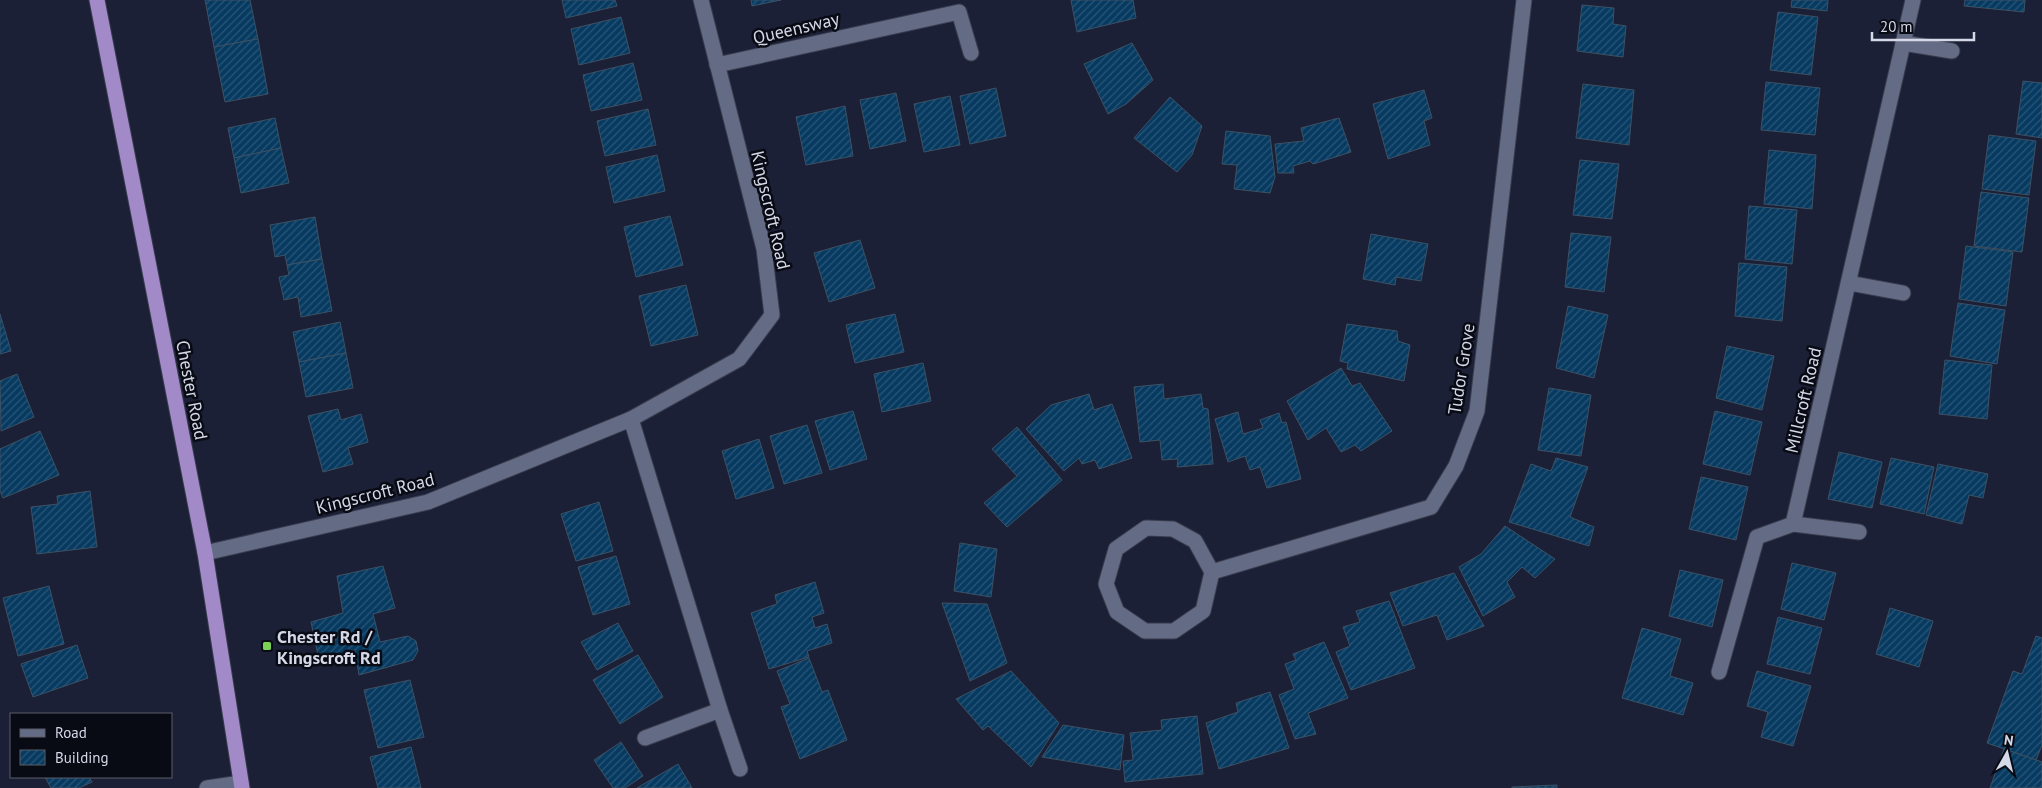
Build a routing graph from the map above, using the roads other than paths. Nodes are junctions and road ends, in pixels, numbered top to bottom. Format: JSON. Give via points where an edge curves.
{"nodes":[{"id":1,"x":97,"y":0,"type":"edge"},
{"id":2,"x":701,"y":0,"type":"edge"},
{"id":3,"x":1524,"y":0,"type":"edge"},
{"id":4,"x":1913,"y":0,"type":"edge"},
{"id":5,"x":1903,"y":43,"type":"junction"},
{"id":6,"x":1952,"y":51,"type":"dead end"},
{"id":7,"x":971,"y":53,"type":"dead end"},
{"id":8,"x":717,"y":65,"type":"junction"},
{"id":9,"x":1849,"y":283,"type":"junction"},
{"id":10,"x":1903,"y":293,"type":"dead end"},
{"id":11,"x":632,"y":419,"type":"junction"},
{"id":12,"x":1793,"y":524,"type":"junction"},
{"id":13,"x":1858,"y":532,"type":"dead end"},
{"id":14,"x":205,"y":553,"type":"junction"},
{"id":15,"x":1212,"y":572,"type":"junction"},
{"id":16,"x":1719,"y":672,"type":"dead end"},
{"id":17,"x":720,"y":710,"type":"junction"},
{"id":18,"x":645,"y":738,"type":"dead end"},
{"id":19,"x":740,"y":769,"type":"dead end"},
{"id":20,"x":241,"y":785,"type":"edge"},
{"id":21,"x":207,"y":788,"type":"edge"}],
"edges":[{"from":1,"to":14,"type":"highway","name":"Chester Road"},
{"from":2,"to":8,"type":"street","name":"Kingscroft Road"},
{"from":3,"to":15,"type":"street","name":"Tudor Grove","via":[[1477,410],[1456,466],[1431,507]]},
{"from":4,"to":5,"type":"street","name":"Millcroft Road"},
{"from":5,"to":6,"type":"street"},
{"from":5,"to":9,"type":"street","name":"Millcroft Road"},
{"from":7,"to":8,"type":"street","name":"Queensway","via":[[959,12]]},
{"from":8,"to":11,"type":"street","name":"Kingscroft Road","via":[[764,249],[772,315],[739,359]]},
{"from":9,"to":10,"type":"street"},
{"from":9,"to":12,"type":"street","name":"Millcroft Road"},
{"from":11,"to":14,"type":"street","name":"Kingscroft Road","via":[[428,502]]},
{"from":11,"to":17,"type":"street"},
{"from":12,"to":13,"type":"street"},
{"from":12,"to":16,"type":"street","via":[[1757,537]]},
{"from":14,"to":20,"type":"highway","name":"Chester Road"},
{"from":15,"to":15,"type":"street","via":[[1203,611],[1174,631],[1145,631],[1117,612],[1106,584],[1116,549],[1146,528],[1173,529],[1195,541]]},
{"from":17,"to":18,"type":"street"},
{"from":17,"to":19,"type":"street"},
{"from":20,"to":21,"type":"street"}]}
